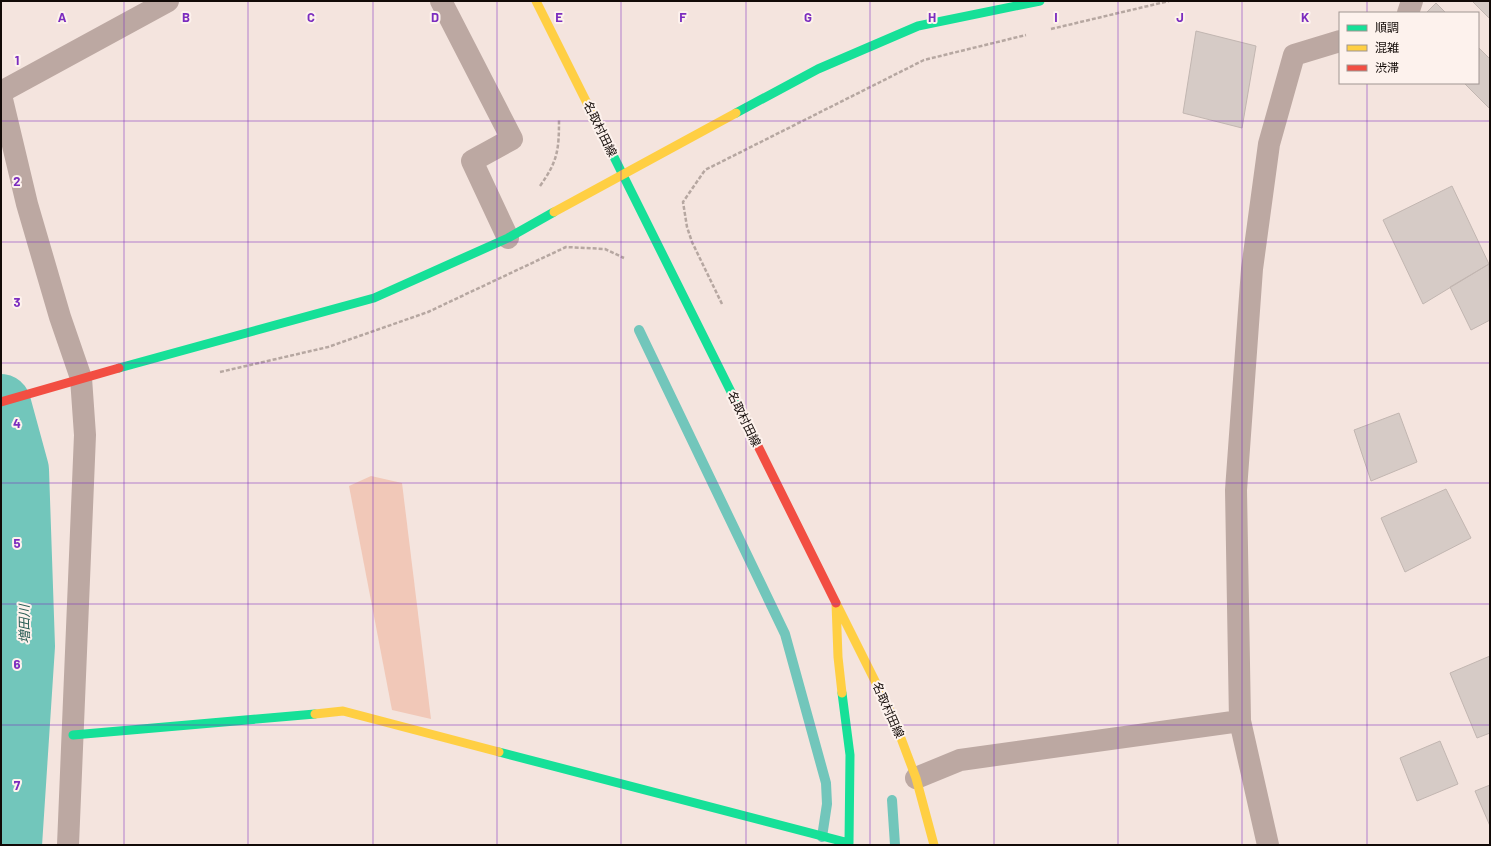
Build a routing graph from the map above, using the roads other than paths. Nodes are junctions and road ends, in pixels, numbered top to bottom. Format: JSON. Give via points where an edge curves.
{"nodes":[{"id":1,"x":168,"y":1,"type":"edge"},
{"id":2,"x":441,"y":1,"type":"edge"},
{"id":3,"x":536,"y":1,"type":"edge"},
{"id":4,"x":1040,"y":1,"type":"edge"},
{"id":5,"x":1412,"y":1,"type":"edge"},
{"id":6,"x":1408,"y":12,"type":"edge"},
{"id":7,"x":1339,"y":41,"type":"edge"},
{"id":8,"x":1,"y":94,"type":"edge"},
{"id":9,"x":622,"y":174,"type":"junction"},
{"id":10,"x":508,"y":238,"type":"junction"},
{"id":11,"x":81,"y":378,"type":"junction"},
{"id":12,"x":1,"y":402,"type":"edge"},
{"id":13,"x":836,"y":603,"type":"junction"},
{"id":14,"x":1240,"y":722,"type":"junction"},
{"id":15,"x":73,"y":735,"type":"junction"},
{"id":16,"x":916,"y":778,"type":"junction"},
{"id":17,"x":68,"y":845,"type":"edge"},
{"id":18,"x":934,"y":845,"type":"edge"},
{"id":19,"x":1268,"y":845,"type":"edge"}],
"edges":[{"from":1,"to":8,"type":"street"},
{"from":2,"to":10,"type":"street","via":[[512,139],[472,161]]},
{"from":3,"to":9,"type":"street","name":"名取村田線"},
{"from":4,"to":9,"type":"street","via":[[918,26],[818,69]]},
{"from":5,"to":6,"type":"street"},
{"from":7,"to":14,"type":"street","via":[[1294,55],[1269,144],[1252,269],[1236,490]]},
{"from":8,"to":11,"type":"street","via":[[30,211],[60,317]]},
{"from":9,"to":10,"type":"street"},
{"from":9,"to":13,"type":"street","name":"名取村田線"},
{"from":10,"to":11,"type":"street","via":[[374,298]]},
{"from":11,"to":12,"type":"street"},
{"from":11,"to":15,"type":"street","via":[[85,435]]},
{"from":13,"to":15,"type":"street","via":[[838,657],[850,755],[849,843],[343,711]]},
{"from":13,"to":16,"type":"street","name":"名取村田線","via":[[893,717]]},
{"from":14,"to":16,"type":"street","via":[[960,760]]},
{"from":14,"to":19,"type":"street"},
{"from":15,"to":17,"type":"street"},
{"from":16,"to":18,"type":"street","name":"名取村田線"}]}
